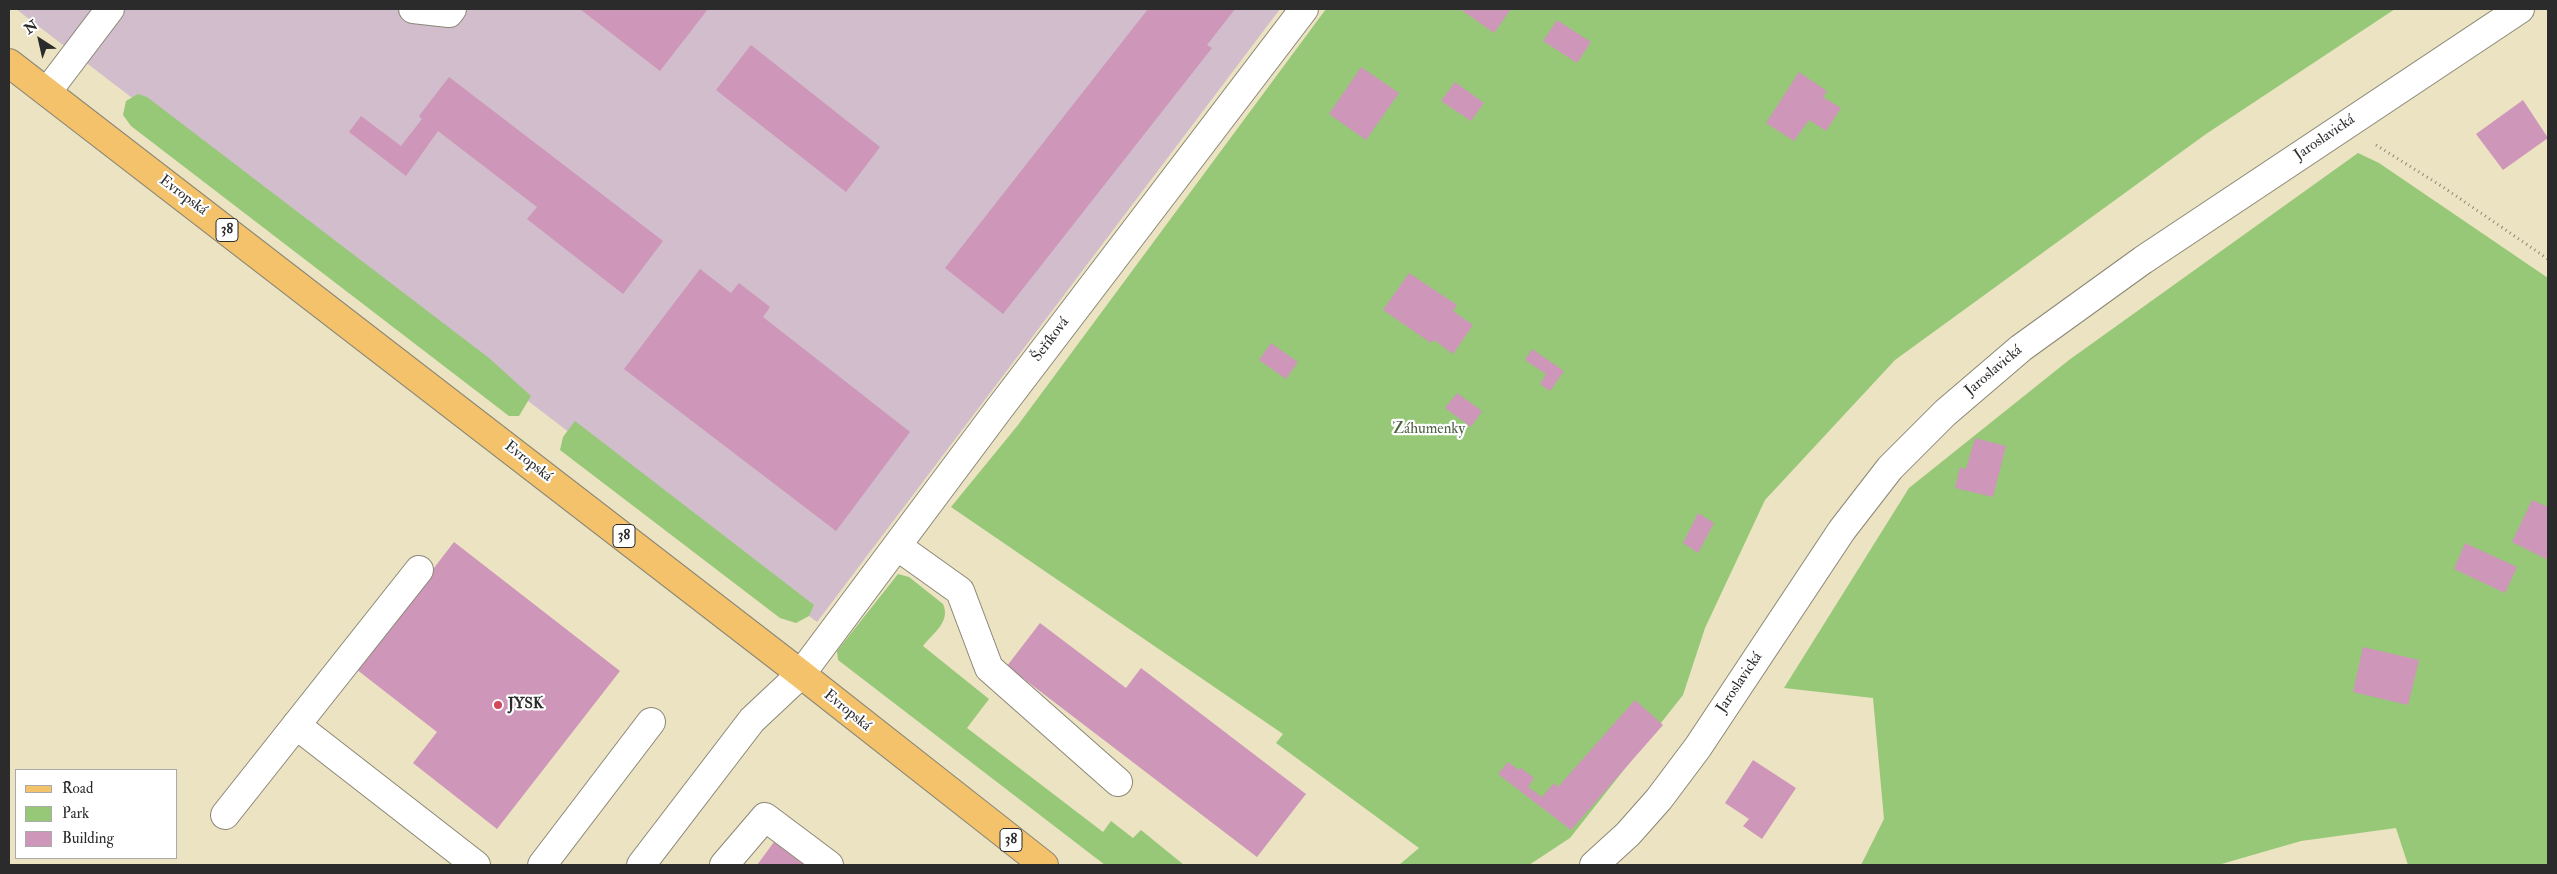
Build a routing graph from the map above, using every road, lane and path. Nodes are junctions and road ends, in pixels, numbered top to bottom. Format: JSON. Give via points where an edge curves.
{"nodes":[{"id":1,"x":110,"y":9,"type":"edge"},
{"id":2,"x":413,"y":9,"type":"edge"},
{"id":3,"x":452,"y":9,"type":"edge"},
{"id":4,"x":1304,"y":9,"type":"edge"},
{"id":5,"x":2520,"y":9,"type":"edge"},
{"id":6,"x":9,"y":63,"type":"edge"},
{"id":7,"x":48,"y":92,"type":"junction"},
{"id":8,"x":2343,"y":126,"type":"junction"},
{"id":9,"x":2548,"y":259,"type":"edge"},
{"id":10,"x":896,"y":546,"type":"junction"},
{"id":11,"x":419,"y":570,"type":"dead end"},
{"id":12,"x":801,"y":674,"type":"junction"},
{"id":13,"x":651,"y":722,"type":"dead end"},
{"id":14,"x":296,"y":725,"type":"junction"},
{"id":15,"x":1118,"y":782,"type":"dead end"},
{"id":16,"x":225,"y":815,"type":"dead end"},
{"id":17,"x":653,"y":861,"type":"edge"},
{"id":18,"x":476,"y":865,"type":"edge"},
{"id":19,"x":542,"y":865,"type":"edge"},
{"id":20,"x":724,"y":865,"type":"edge"},
{"id":21,"x":830,"y":865,"type":"edge"},
{"id":22,"x":1044,"y":865,"type":"edge"},
{"id":23,"x":1594,"y":865,"type":"edge"}],
"edges":[{"from":1,"to":7,"type":"street"},
{"from":2,"to":3,"type":"street","via":[[449,13]]},
{"from":4,"to":10,"type":"street","name":"Šeříková"},
{"from":5,"to":8,"type":"street","name":"Jaroslavická"},
{"from":6,"to":7,"type":"main road","name":"Evropská","number":"38"},
{"from":7,"to":12,"type":"main road","name":"Evropská","number":"38"},
{"from":8,"to":9,"type":"path","via":[[2443,187]]},
{"from":8,"to":23,"type":"street","name":"Jaroslavická","via":[[2143,260],[2021,348],[1945,414],[1890,468],[1842,530],[1660,799]]},
{"from":10,"to":12,"type":"street","name":"Šeříková"},
{"from":10,"to":15,"type":"street","via":[[960,591],[989,668]]},
{"from":11,"to":14,"type":"street"},
{"from":12,"to":17,"type":"street","name":"Šeříková","via":[[752,720]]},
{"from":12,"to":22,"type":"main road","name":"Evropská","number":"38"},
{"from":13,"to":19,"type":"street"},
{"from":14,"to":16,"type":"street"},
{"from":14,"to":18,"type":"street"},
{"from":20,"to":21,"type":"street","via":[[765,817]]}]}
